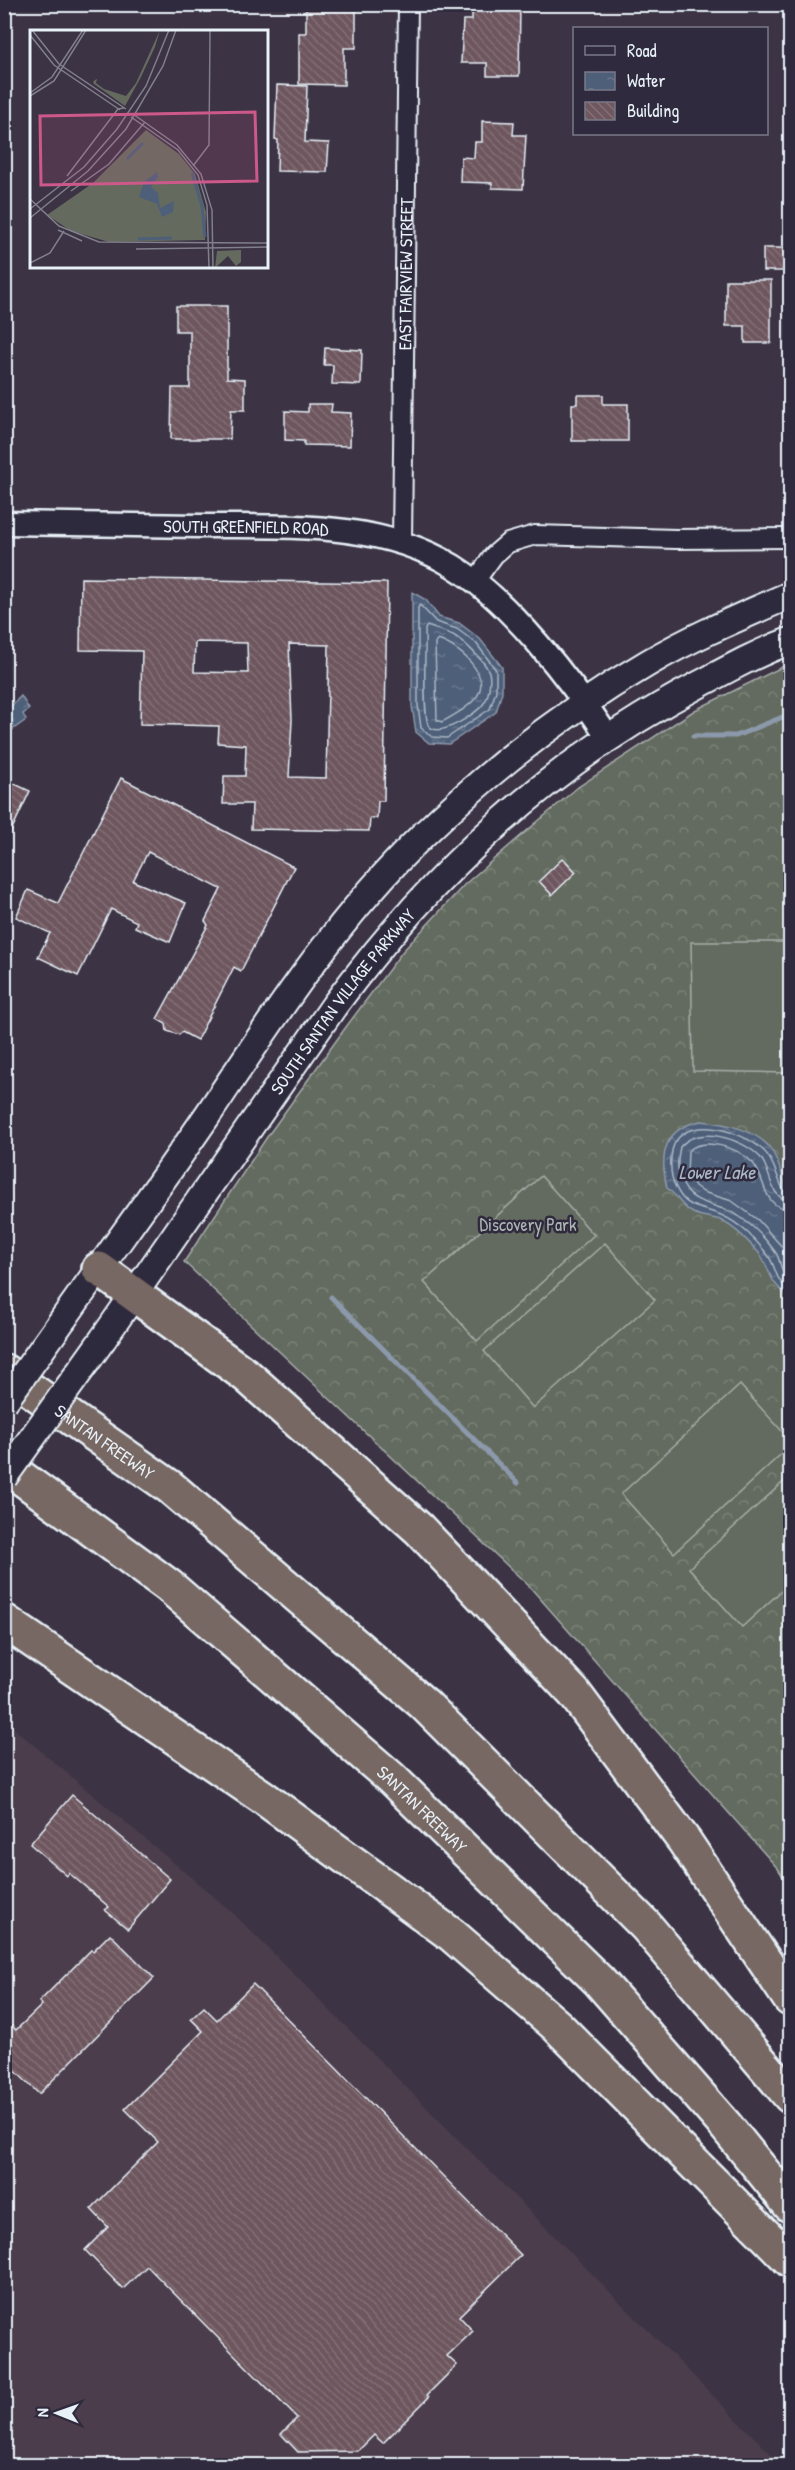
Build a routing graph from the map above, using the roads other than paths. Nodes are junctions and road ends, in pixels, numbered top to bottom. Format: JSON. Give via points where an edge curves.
{"nodes":[{"id":1,"x":408,"y":4,"type":"edge"},
{"id":2,"x":4,"y":523,"type":"edge"},
{"id":3,"x":790,"y":538,"type":"edge"},
{"id":4,"x":402,"y":542,"type":"junction"},
{"id":5,"x":475,"y":581,"type":"junction"},
{"id":6,"x":790,"y":596,"type":"edge"},
{"id":7,"x":790,"y":641,"type":"edge"},
{"id":8,"x":585,"y":702,"type":"junction"},
{"id":9,"x":608,"y":737,"type":"junction"},
{"id":10,"x":99,"y":1269,"type":"junction"},
{"id":11,"x":135,"y":1294,"type":"junction"},
{"id":12,"x":4,"y":1371,"type":"edge"},
{"id":13,"x":4,"y":1402,"type":"edge"},
{"id":14,"x":4,"y":1466,"type":"edge"},
{"id":15,"x":4,"y":1477,"type":"edge"},
{"id":16,"x":4,"y":1621,"type":"edge"},
{"id":17,"x":790,"y":1999,"type":"edge"},
{"id":18,"x":790,"y":2096,"type":"edge"},
{"id":19,"x":790,"y":2205,"type":"edge"},
{"id":20,"x":790,"y":2260,"type":"edge"}],
"edges":[{"from":1,"to":4,"type":"street","name":"EAST FAIRVIEW STREET"},
{"from":2,"to":4,"type":"street","name":"SOUTH GREENFIELD ROAD","via":[[340,530]]},
{"from":3,"to":5,"type":"street","via":[[535,535],[508,543]]},
{"from":4,"to":5,"type":"street","name":"SOUTH GREENFIELD ROAD"},
{"from":5,"to":8,"type":"street","name":"SOUTH GREENFIELD ROAD"},
{"from":6,"to":8,"type":"main road","via":[[649,662]]},
{"from":7,"to":9,"type":"main road","name":"SOUTH SANTAN VILLAGE PARKWAY","via":[[676,696]]},
{"from":8,"to":9,"type":"street","name":"SOUTH GREENFIELD ROAD"},
{"from":8,"to":10,"type":"main road","via":[[468,794],[422,836],[362,902],[289,995]]},
{"from":9,"to":11,"type":"main road","name":"SOUTH SANTAN VILLAGE PARKWAY","via":[[481,839],[426,892],[370,957]]},
{"from":10,"to":11,"type":"highway"},
{"from":10,"to":13,"type":"main road","bridge":true},
{"from":11,"to":15,"type":"main road","name":"SOUTH SANTAN VILLAGE PARKWAY","bridge":true},
{"from":11,"to":17,"type":"highway","via":[[247,1376],[419,1529],[573,1693],[685,1842]]},
{"from":12,"to":18,"type":"highway","name":"SANTAN FREEWAY","via":[[170,1487],[424,1704],[646,1926]]},
{"from":14,"to":19,"type":"highway","name":"SANTAN FREEWAY","via":[[169,1586],[391,1778],[598,1981]]},
{"from":16,"to":20,"type":"highway","via":[[264,1798],[452,1935],[557,2026]]}]}
